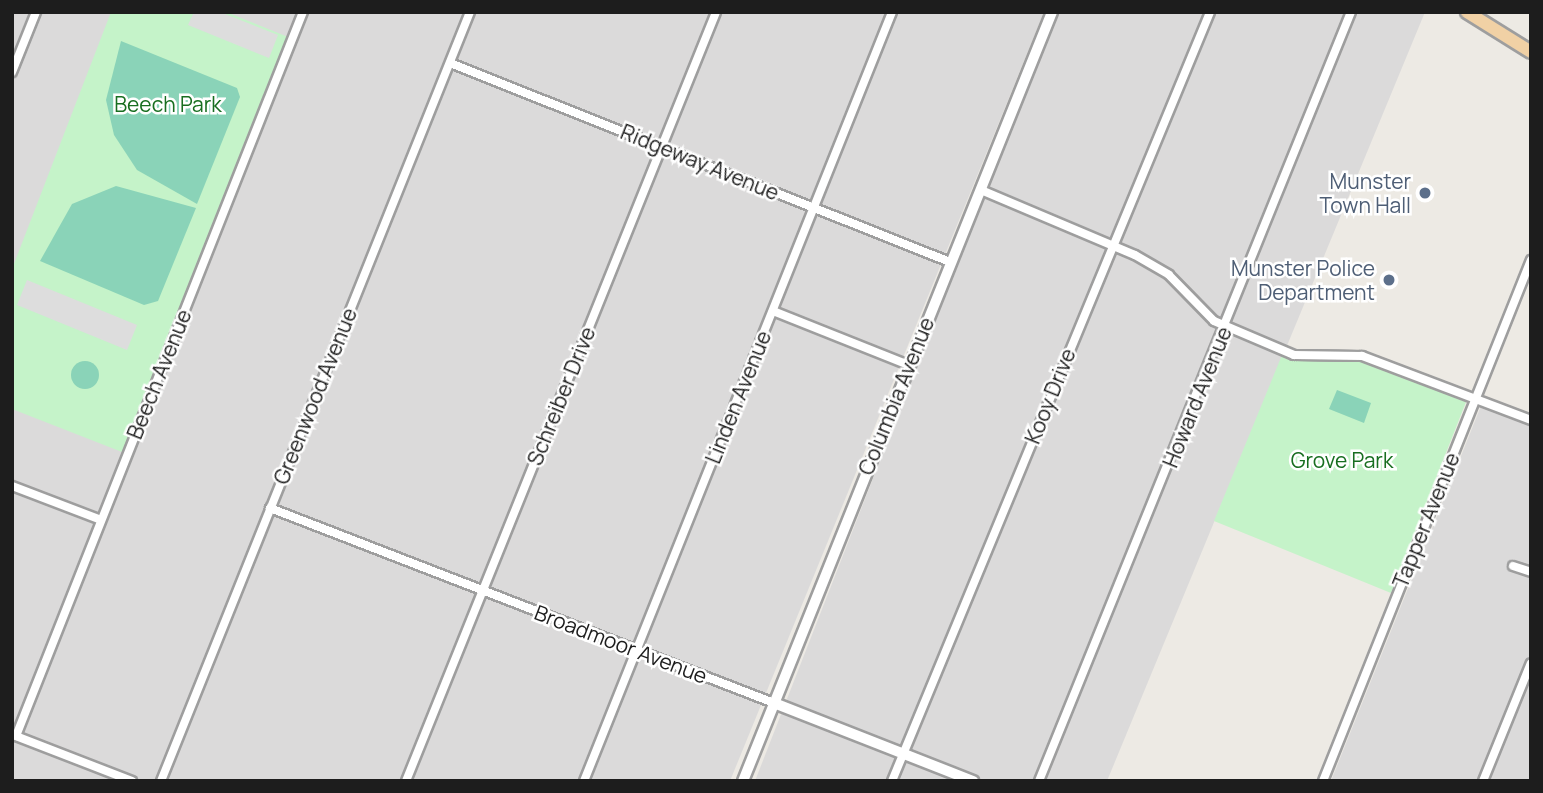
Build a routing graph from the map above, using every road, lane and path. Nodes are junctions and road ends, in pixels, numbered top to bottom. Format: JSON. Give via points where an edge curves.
{"nodes":[{"id":1,"x":36,"y":12,"type":"edge"},
{"id":2,"x":303,"y":12,"type":"edge"},
{"id":3,"x":470,"y":12,"type":"edge"},
{"id":4,"x":716,"y":12,"type":"edge"},
{"id":5,"x":892,"y":12,"type":"edge"},
{"id":6,"x":1052,"y":12,"type":"edge"},
{"id":7,"x":1210,"y":12,"type":"edge"},
{"id":8,"x":1351,"y":12,"type":"edge"},
{"id":9,"x":1467,"y":12,"type":"edge"},
{"id":10,"x":1531,"y":52,"type":"edge"},
{"id":11,"x":450,"y":63,"type":"junction"},
{"id":12,"x":12,"y":72,"type":"edge"},
{"id":13,"x":662,"y":147,"type":"junction"},
{"id":14,"x":981,"y":190,"type":"junction"},
{"id":15,"x":815,"y":208,"type":"junction"},
{"id":16,"x":1112,"y":246,"type":"junction"},
{"id":17,"x":1531,"y":260,"type":"edge"},
{"id":18,"x":950,"y":262,"type":"junction"},
{"id":19,"x":773,"y":311,"type":"junction"},
{"id":20,"x":1227,"y":325,"type":"junction"},
{"id":21,"x":909,"y":365,"type":"junction"},
{"id":22,"x":1475,"y":399,"type":"junction"},
{"id":23,"x":1531,"y":420,"type":"edge"},
{"id":24,"x":12,"y":486,"type":"edge"},
{"id":25,"x":270,"y":508,"type":"junction"},
{"id":26,"x":101,"y":520,"type":"junction"},
{"id":27,"x":1513,"y":566,"type":"dead end"},
{"id":28,"x":1531,"y":572,"type":"edge"},
{"id":29,"x":482,"y":590,"type":"junction"},
{"id":30,"x":636,"y":650,"type":"junction"},
{"id":31,"x":1531,"y":663,"type":"edge"},
{"id":32,"x":774,"y":703,"type":"junction"},
{"id":33,"x":903,"y":754,"type":"junction"},
{"id":34,"x":132,"y":781,"type":"edge"},
{"id":35,"x":161,"y":781,"type":"edge"},
{"id":36,"x":405,"y":781,"type":"edge"},
{"id":37,"x":584,"y":781,"type":"edge"},
{"id":38,"x":743,"y":781,"type":"edge"},
{"id":39,"x":892,"y":781,"type":"edge"},
{"id":40,"x":972,"y":781,"type":"edge"},
{"id":41,"x":1039,"y":781,"type":"edge"},
{"id":42,"x":1323,"y":781,"type":"edge"},
{"id":43,"x":1483,"y":781,"type":"edge"}],
"edges":[{"from":1,"to":12,"type":"street"},
{"from":2,"to":26,"type":"street","name":"Beech Avenue"},
{"from":3,"to":11,"type":"street","name":"Greenwood Avenue"},
{"from":4,"to":13,"type":"street","name":"Schreiber Drive"},
{"from":5,"to":15,"type":"street","name":"Linden Avenue"},
{"from":6,"to":14,"type":"street","name":"Columbia Avenue"},
{"from":7,"to":16,"type":"street","name":"Kooy Drive"},
{"from":8,"to":20,"type":"street","name":"Howard Avenue"},
{"from":9,"to":10,"type":"main road"},
{"from":11,"to":13,"type":"street","name":"Ridgeway Avenue"},
{"from":11,"to":25,"type":"street","name":"Greenwood Avenue"},
{"from":13,"to":15,"type":"street","name":"Ridgeway Avenue"},
{"from":13,"to":29,"type":"street","name":"Schreiber Drive"},
{"from":14,"to":16,"type":"street"},
{"from":14,"to":18,"type":"street","name":"Columbia Avenue"},
{"from":15,"to":18,"type":"street","name":"Ridgeway Avenue"},
{"from":15,"to":19,"type":"street","name":"Linden Avenue"},
{"from":16,"to":20,"type":"street","via":[[1169,275],[1207,316]]},
{"from":16,"to":33,"type":"street","name":"Kooy Drive"},
{"from":17,"to":22,"type":"street","name":"Tapper Avenue"},
{"from":18,"to":21,"type":"street","name":"Columbia Avenue"},
{"from":19,"to":21,"type":"street"},
{"from":19,"to":30,"type":"street","name":"Linden Avenue"},
{"from":20,"to":22,"type":"street","via":[[1294,355],[1362,356]]},
{"from":20,"to":41,"type":"street","name":"Howard Avenue"},
{"from":21,"to":32,"type":"street","name":"Columbia Avenue"},
{"from":22,"to":23,"type":"street"},
{"from":22,"to":42,"type":"street","name":"Tapper Avenue"},
{"from":24,"to":26,"type":"street"},
{"from":25,"to":29,"type":"street","name":"Broadmoor Avenue"},
{"from":25,"to":35,"type":"street","name":"Greenwood Avenue"},
{"from":26,"to":34,"type":"street","name":"Beech Avenue","via":[[16,736]]},
{"from":27,"to":28,"type":"street"},
{"from":29,"to":30,"type":"street","name":"Broadmoor Avenue"},
{"from":29,"to":36,"type":"street","name":"Schreiber Drive"},
{"from":30,"to":32,"type":"street","name":"Broadmoor Avenue"},
{"from":30,"to":37,"type":"street","name":"Linden Avenue"},
{"from":31,"to":43,"type":"street"},
{"from":32,"to":33,"type":"street","name":"Broadmoor Avenue"},
{"from":32,"to":38,"type":"street","name":"Columbia Avenue"},
{"from":33,"to":39,"type":"street","name":"Kooy Drive"},
{"from":33,"to":40,"type":"street","name":"Broadmoor Avenue"}]}
